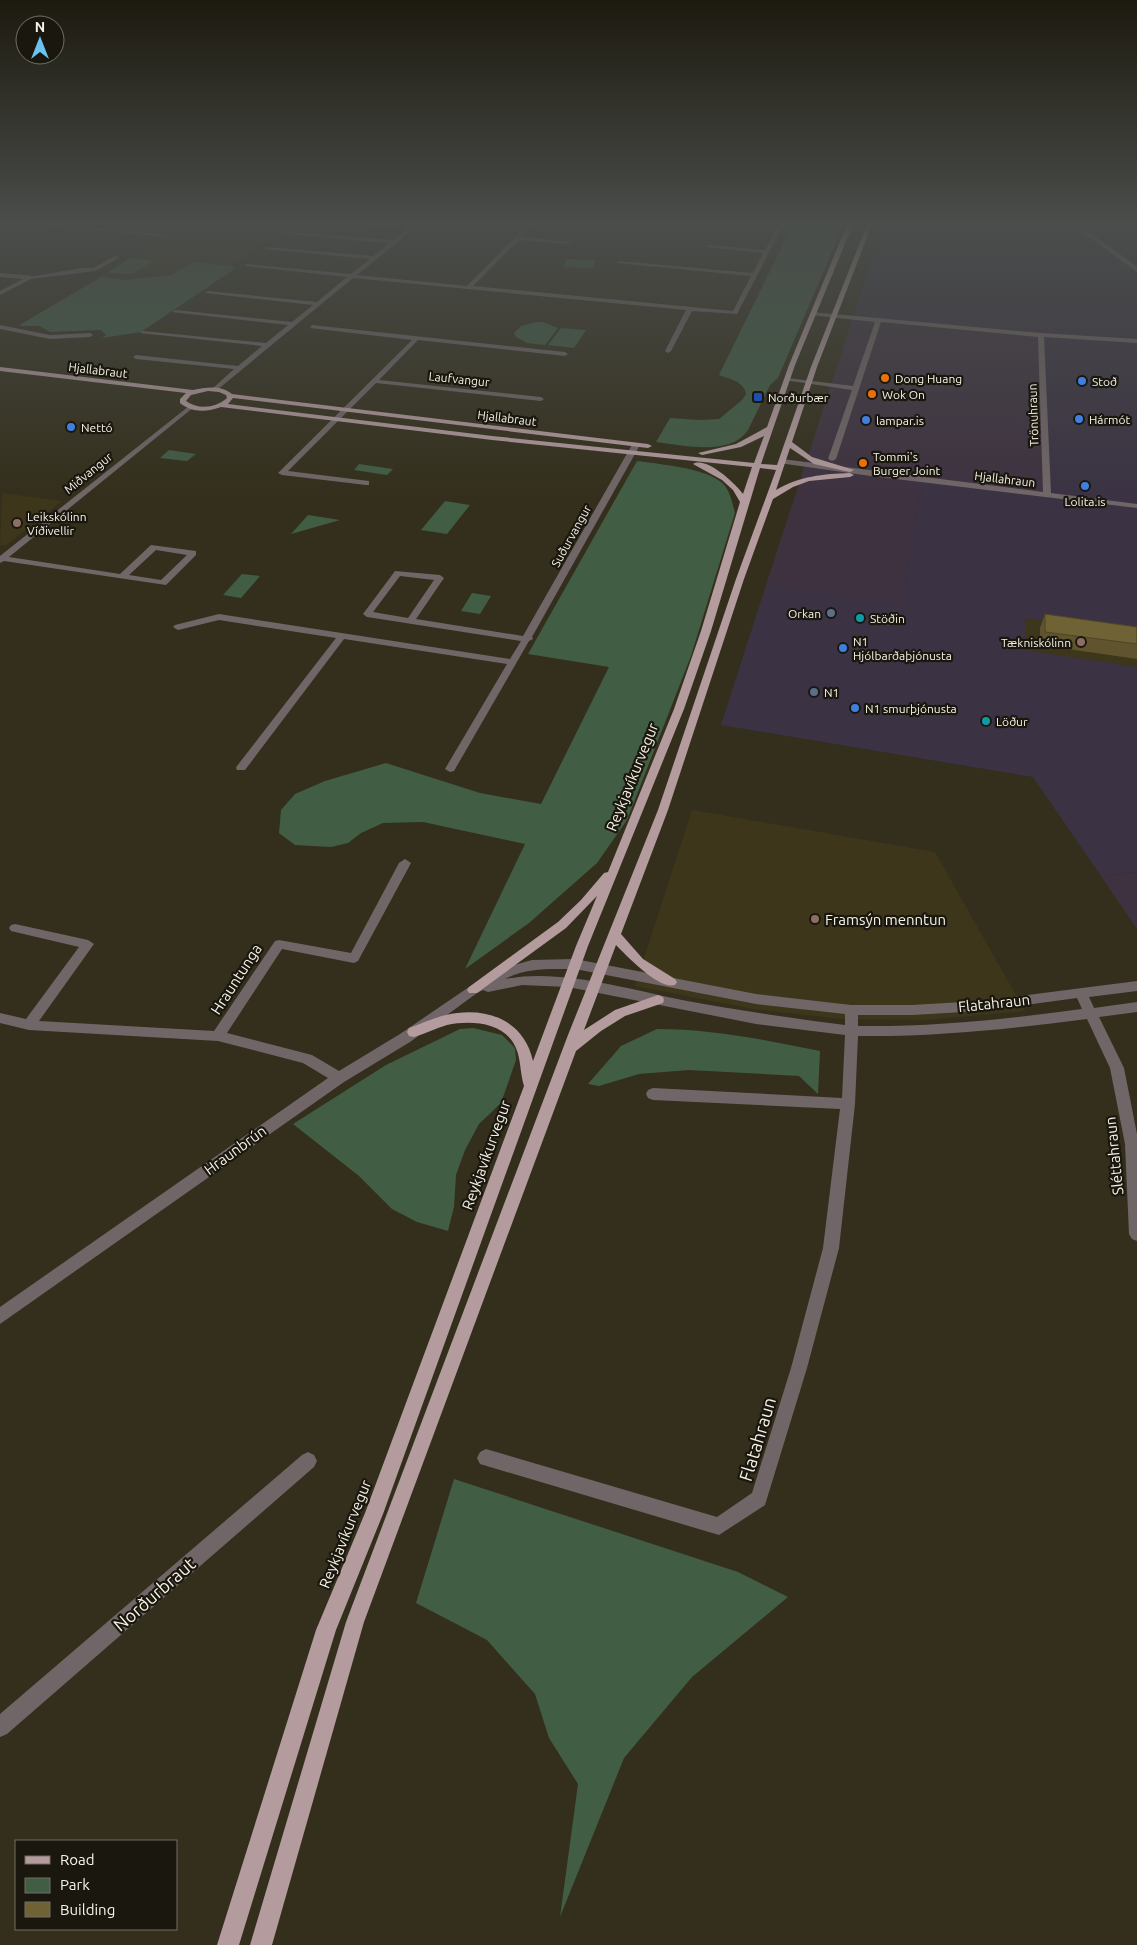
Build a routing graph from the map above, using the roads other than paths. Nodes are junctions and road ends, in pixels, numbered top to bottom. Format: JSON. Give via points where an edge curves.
{"nodes":[{"id":1,"x":813,"y":312,"type":"edge"},
{"id":2,"x":183,"y":313,"type":"edge"},
{"id":3,"x":307,"y":313,"type":"edge"},
{"id":4,"x":688,"y":313,"type":"edge"},
{"id":5,"x":819,"y":313,"type":"edge"},
{"id":6,"x":836,"y":315,"type":"junction"},
{"id":7,"x":879,"y":319,"type":"junction"},
{"id":8,"x":293,"y":324,"type":"junction"},
{"id":9,"x":0,"y":327,"type":"edge"},
{"id":10,"x":312,"y":327,"type":"dead end"},
{"id":11,"x":144,"y":333,"type":"dead end"},
{"id":12,"x":90,"y":335,"type":"dead end"},
{"id":13,"x":1041,"y":335,"type":"junction"},
{"id":14,"x":417,"y":338,"type":"junction"},
{"id":15,"x":1137,"y":341,"type":"edge"},
{"id":16,"x":267,"y":345,"type":"junction"},
{"id":17,"x":668,"y":351,"type":"dead end"},
{"id":18,"x":565,"y":354,"type":"dead end"},
{"id":19,"x":136,"y":356,"type":"dead end"},
{"id":20,"x":239,"y":368,"type":"junction"},
{"id":21,"x":0,"y":369,"type":"edge"},
{"id":22,"x":0,"y":377,"type":"edge"},
{"id":23,"x":787,"y":380,"type":"junction"},
{"id":24,"x":374,"y":381,"type":"junction"},
{"id":25,"x":810,"y":383,"type":"junction"},
{"id":26,"x":855,"y":388,"type":"junction"},
{"id":27,"x":215,"y":390,"type":"junction"},
{"id":28,"x":193,"y":392,"type":"junction"},
{"id":29,"x":160,"y":396,"type":"dead end"},
{"id":30,"x":230,"y":396,"type":"junction"},
{"id":31,"x":174,"y":398,"type":"dead end"},
{"id":32,"x":182,"y":400,"type":"junction"},
{"id":33,"x":541,"y":400,"type":"dead end"},
{"id":34,"x":220,"y":405,"type":"junction"},
{"id":35,"x":191,"y":407,"type":"junction"},
{"id":36,"x":344,"y":410,"type":"junction"},
{"id":37,"x":334,"y":419,"type":"junction"},
{"id":38,"x":770,"y":428,"type":"junction"},
{"id":39,"x":788,"y":442,"type":"junction"},
{"id":40,"x":634,"y":449,"type":"junction"},
{"id":41,"x":702,"y":453,"type":"junction"},
{"id":42,"x":678,"y":458,"type":"junction"},
{"id":43,"x":832,"y":459,"type":"dead end"},
{"id":44,"x":758,"y":462,"type":"junction"},
{"id":45,"x":781,"y":465,"type":"junction"},
{"id":46,"x":850,"y":473,"type":"junction"},
{"id":47,"x":366,"y":483,"type":"dead end"},
{"id":48,"x":1046,"y":495,"type":"junction"},
{"id":49,"x":770,"y":498,"type":"junction"},
{"id":50,"x":744,"y":502,"type":"junction"},
{"id":51,"x":1137,"y":506,"type":"edge"},
{"id":52,"x":1,"y":559,"type":"edge"},
{"id":53,"x":123,"y":576,"type":"junction"},
{"id":54,"x":410,"y":620,"type":"junction"},
{"id":55,"x":178,"y":627,"type":"dead end"},
{"id":56,"x":342,"y":636,"type":"junction"},
{"id":57,"x":528,"y":639,"type":"junction"},
{"id":58,"x":514,"y":662,"type":"junction"},
{"id":59,"x":241,"y":768,"type":"dead end"},
{"id":60,"x":450,"y":769,"type":"dead end"},
{"id":61,"x":404,"y":863,"type":"dead end"},
{"id":62,"x":617,"y":864,"type":"junction"},
{"id":63,"x":15,"y":928,"type":"dead end"},
{"id":64,"x":615,"y":935,"type":"junction"},
{"id":65,"x":575,"y":964,"type":"junction"},
{"id":66,"x":602,"y":969,"type":"junction"},
{"id":67,"x":568,"y":982,"type":"junction"},
{"id":68,"x":671,"y":982,"type":"junction"},
{"id":69,"x":1137,"y":986,"type":"edge"},
{"id":70,"x":594,"y":987,"type":"junction"},
{"id":71,"x":473,"y":990,"type":"junction"},
{"id":72,"x":1081,"y":993,"type":"junction"},
{"id":73,"x":658,"y":1000,"type":"junction"},
{"id":74,"x":1137,"y":1007,"type":"edge"},
{"id":75,"x":851,"y":1010,"type":"junction"},
{"id":76,"x":1091,"y":1013,"type":"junction"},
{"id":77,"x":0,"y":1018,"type":"edge"},
{"id":78,"x":29,"y":1025,"type":"junction"},
{"id":79,"x":852,"y":1031,"type":"junction"},
{"id":80,"x":414,"y":1032,"type":"junction"},
{"id":81,"x":218,"y":1036,"type":"junction"},
{"id":82,"x":570,"y":1048,"type":"junction"},
{"id":83,"x":339,"y":1078,"type":"junction"},
{"id":84,"x":531,"y":1086,"type":"junction"},
{"id":85,"x":653,"y":1094,"type":"dead end"},
{"id":86,"x":848,"y":1104,"type":"junction"},
{"id":87,"x":1137,"y":1234,"type":"edge"},
{"id":88,"x":0,"y":1316,"type":"edge"},
{"id":89,"x":486,"y":1458,"type":"dead end"},
{"id":90,"x":308,"y":1461,"type":"dead end"},
{"id":91,"x":0,"y":1728,"type":"edge"},
{"id":92,"x":228,"y":1945,"type":"edge"},
{"id":93,"x":261,"y":1945,"type":"edge"}],
"edges":[{"from":1,"to":23,"type":"main road","name":"Reykjavíkurvegur"},
{"from":2,"to":8,"type":"street"},
{"from":3,"to":8,"type":"street"},
{"from":4,"to":17,"type":"street"},
{"from":5,"to":6,"type":"street"},
{"from":6,"to":7,"type":"street"},
{"from":6,"to":25,"type":"main road"},
{"from":7,"to":13,"type":"street"},
{"from":7,"to":26,"type":"street"},
{"from":8,"to":16,"type":"street"},
{"from":9,"to":12,"type":"street","via":[[50,337]]},
{"from":10,"to":14,"type":"street"},
{"from":11,"to":16,"type":"street"},
{"from":13,"to":15,"type":"street"},
{"from":13,"to":48,"type":"street","name":"Trönuhraun"},
{"from":14,"to":18,"type":"street"},
{"from":14,"to":24,"type":"street"},
{"from":16,"to":20,"type":"street"},
{"from":19,"to":20,"type":"street"},
{"from":20,"to":27,"type":"street"},
{"from":21,"to":28,"type":"main road","name":"Hjallabraut"},
{"from":22,"to":29,"type":"main road","name":"Hjallabraut"},
{"from":23,"to":25,"type":"street"},
{"from":23,"to":38,"type":"main road","name":"Reykjavíkurvegur"},
{"from":24,"to":33,"type":"street","name":"Laufvangur"},
{"from":24,"to":36,"type":"street"},
{"from":25,"to":26,"type":"street"},
{"from":25,"to":39,"type":"main road"},
{"from":26,"to":43,"type":"street"},
{"from":27,"to":28,"type":"main road","name":"Hjallabraut"},
{"from":27,"to":30,"type":"main road","name":"Hjallabraut"},
{"from":28,"to":32,"type":"main road"},
{"from":30,"to":34,"type":"main road"},
{"from":30,"to":36,"type":"main road","name":"Hjallabraut"},
{"from":31,"to":32,"type":"main road"},
{"from":32,"to":35,"type":"main road"},
{"from":34,"to":35,"type":"main road","name":"Hjallabraut"},
{"from":34,"to":37,"type":"main road","name":"Hjallabraut"},
{"from":35,"to":52,"type":"street","name":"Miðvangur"},
{"from":36,"to":37,"type":"street"},
{"from":36,"to":40,"type":"main road","name":"Hjallabraut"},
{"from":37,"to":40,"type":"main road","name":"Hjallabraut"},
{"from":37,"to":47,"type":"street","via":[[282,473]]},
{"from":38,"to":41,"type":"main road","via":[[747,444]]},
{"from":38,"to":44,"type":"main road","name":"Reykjavíkurvegur"},
{"from":39,"to":45,"type":"main road"},
{"from":39,"to":46,"type":"main road","via":[[802,456]]},
{"from":40,"to":41,"type":"main road","name":"Hjallabraut"},
{"from":40,"to":42,"type":"main road","name":"Hjallabraut"},
{"from":40,"to":57,"type":"street","name":"Suðurvangur"},
{"from":41,"to":44,"type":"main road","name":"Hjallabraut"},
{"from":42,"to":44,"type":"main road","name":"Hjallabraut"},
{"from":42,"to":50,"type":"main road","via":[[718,473],[735,488]]},
{"from":44,"to":45,"type":"main road","name":"Hjallabraut"},
{"from":44,"to":50,"type":"main road","name":"Reykjavíkurvegur"},
{"from":45,"to":46,"type":"street","name":"Hjallahraun"},
{"from":45,"to":49,"type":"main road"},
{"from":46,"to":48,"type":"street","name":"Hjallahraun"},
{"from":46,"to":49,"type":"main road","via":[[797,481]]},
{"from":48,"to":51,"type":"street","name":"Hjallahraun"},
{"from":49,"to":64,"type":"main road","via":[[663,810]]},
{"from":50,"to":62,"type":"main road","name":"Reykjavíkurvegur","via":[[679,709]]},
{"from":52,"to":53,"type":"street","name":"Miðvangur"},
{"from":53,"to":53,"type":"street","name":"Miðvangur","via":[[154,547],[194,553],[163,583]]},
{"from":54,"to":54,"type":"street","via":[[420,606],[440,578],[398,573],[367,614]]},
{"from":54,"to":57,"type":"street"},
{"from":55,"to":56,"type":"street","via":[[219,617]]},
{"from":56,"to":58,"type":"street"},
{"from":56,"to":59,"type":"street"},
{"from":57,"to":58,"type":"street","name":"Suðurvangur"},
{"from":58,"to":60,"type":"street","name":"Suðurvangur"},
{"from":61,"to":81,"type":"street","name":"Hrauntunga","via":[[354,958],[279,944]]},
{"from":62,"to":65,"type":"main road","name":"Reykjavíkurvegur"},
{"from":62,"to":71,"type":"main road","via":[[562,925]]},
{"from":63,"to":78,"type":"street","via":[[88,944]]},
{"from":64,"to":66,"type":"main road"},
{"from":64,"to":68,"type":"main road","via":[[640,962]]},
{"from":65,"to":66,"type":"street","name":"Hraunbrún"},
{"from":65,"to":67,"type":"main road","name":"Reykjavíkurvegur"},
{"from":65,"to":71,"type":"street","name":"Hraunbrún","via":[[542,964],[511,970]]},
{"from":66,"to":68,"type":"street","name":"Flatahraun"},
{"from":66,"to":70,"type":"main road"},
{"from":67,"to":70,"type":"street","name":"Hraunbrún"},
{"from":67,"to":71,"type":"street","name":"Hraunbrún","via":[[522,980]]},
{"from":67,"to":84,"type":"main road","name":"Reykjavíkurvegur"},
{"from":68,"to":75,"type":"street","name":"Flatahraun","via":[[756,999]]},
{"from":69,"to":72,"type":"street","name":"Flatahraun"},
{"from":70,"to":73,"type":"street","name":"Flatahraun"},
{"from":70,"to":82,"type":"main road"},
{"from":71,"to":80,"type":"street","name":"Hraunbrún"},
{"from":72,"to":75,"type":"street","name":"Flatahraun","via":[[981,1006]]},
{"from":72,"to":76,"type":"street","name":"Sléttahraun"},
{"from":73,"to":79,"type":"street","name":"Flatahraun","via":[[756,1019]]},
{"from":73,"to":82,"type":"main road","via":[[620,1013]]},
{"from":74,"to":76,"type":"street","name":"Flatahraun"},
{"from":75,"to":79,"type":"street","name":"Flatahraun"},
{"from":76,"to":79,"type":"street","name":"Flatahraun","via":[[984,1027],[913,1032]]},
{"from":76,"to":87,"type":"street","name":"Sléttahraun","via":[[1117,1068],[1132,1144]]},
{"from":77,"to":78,"type":"street","name":"Hrauntunga"},
{"from":78,"to":81,"type":"street","name":"Hrauntunga"},
{"from":79,"to":86,"type":"street","name":"Flatahraun"},
{"from":80,"to":83,"type":"street","name":"Hraunbrún"},
{"from":80,"to":84,"type":"main road","via":[[448,1020],[476,1019],[502,1024],[522,1045]]},
{"from":81,"to":83,"type":"street","name":"Hrauntunga","via":[[307,1060]]},
{"from":82,"to":93,"type":"main road","via":[[356,1622]]},
{"from":83,"to":88,"type":"street","name":"Hraunbrún"},
{"from":84,"to":92,"type":"main road","name":"Reykjavíkurvegur","via":[[374,1514],[326,1630]]},
{"from":85,"to":86,"type":"street"},
{"from":86,"to":89,"type":"street","name":"Flatahraun","via":[[831,1248],[760,1499],[719,1526]]},
{"from":90,"to":91,"type":"street","name":"Norðurbraut"}]}
